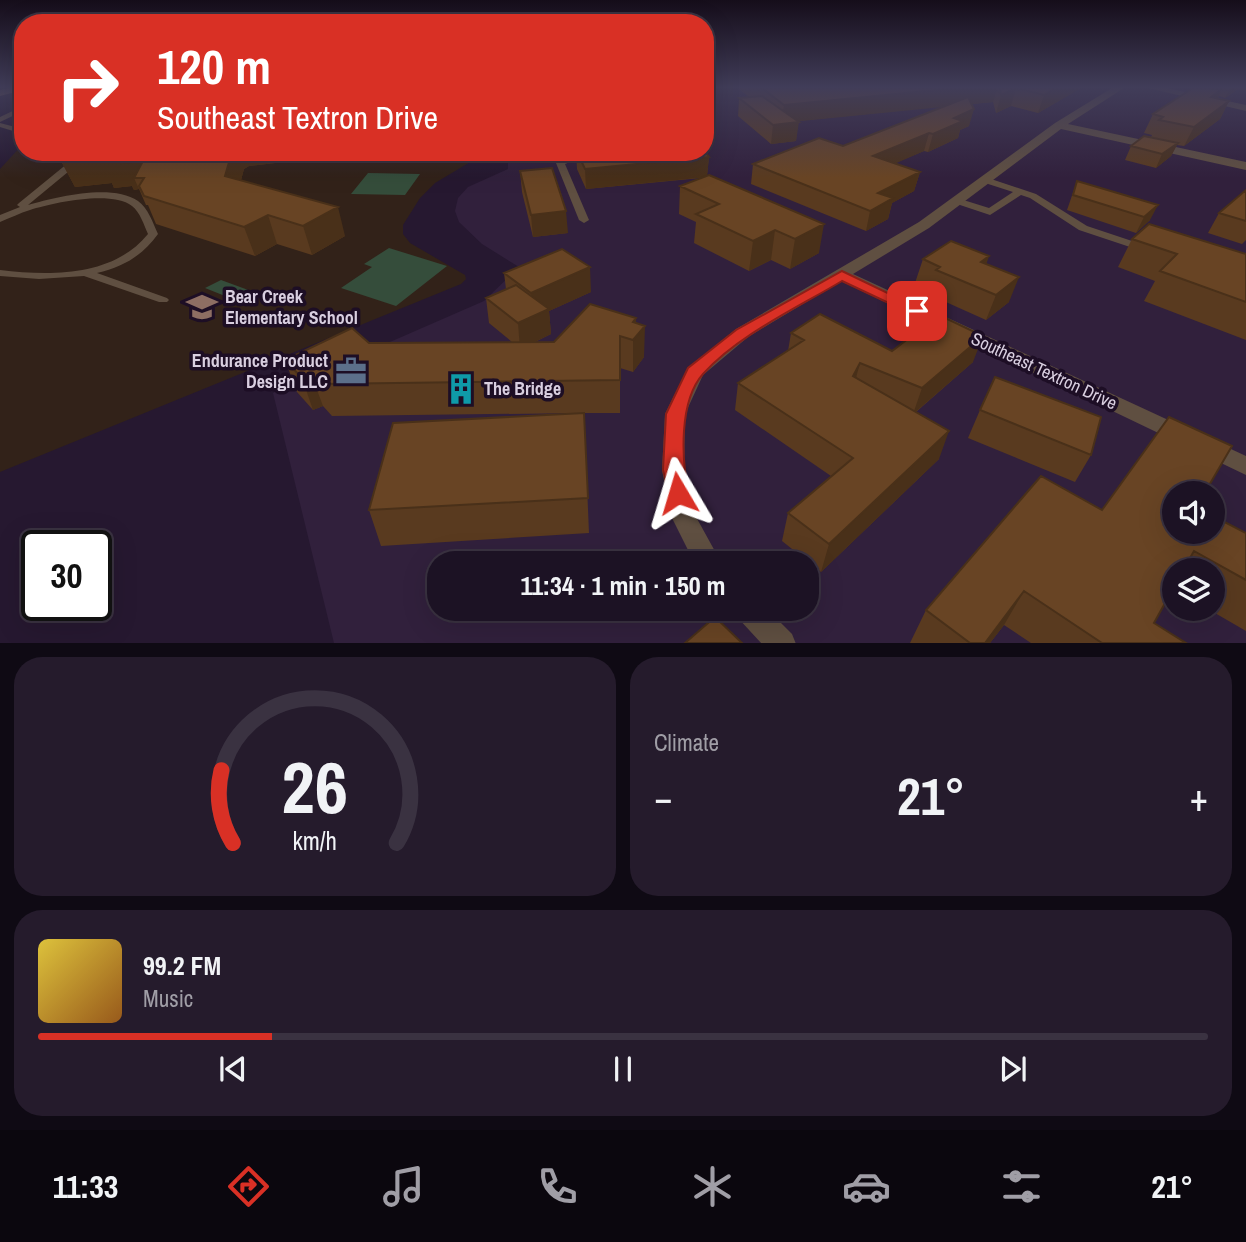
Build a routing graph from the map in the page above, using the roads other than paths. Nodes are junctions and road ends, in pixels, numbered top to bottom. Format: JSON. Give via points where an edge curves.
{"nodes":[{"id":1,"x":1070,"y":118,"type":"edge"},
{"id":2,"x":1059,"y":125,"type":"junction"},
{"id":3,"x":74,"y":161,"type":"edge"},
{"id":4,"x":566,"y":161,"type":"edge"},
{"id":5,"x":1246,"y":166,"type":"edge"},
{"id":6,"x":985,"y":180,"type":"junction"},
{"id":7,"x":1020,"y":191,"type":"junction"},
{"id":8,"x":957,"y":201,"type":"junction"},
{"id":9,"x":14,"y":212,"type":"junction"},
{"id":10,"x":0,"y":219,"type":"edge"},
{"id":11,"x":584,"y":220,"type":"dead end"},
{"id":12,"x":1158,"y":253,"type":"edge"},
{"id":13,"x":84,"y":272,"type":"junction"},
{"id":14,"x":0,"y":273,"type":"edge"},
{"id":15,"x":842,"y":275,"type":"junction"},
{"id":16,"x":163,"y":300,"type":"dead end"},
{"id":17,"x":1246,"y":466,"type":"edge"},
{"id":18,"x":702,"y":551,"type":"edge"},
{"id":19,"x":760,"y":621,"type":"edge"},
{"id":20,"x":782,"y":643,"type":"edge"}],
"edges":[{"from":1,"to":2,"type":"street"},
{"from":2,"to":5,"type":"street"},
{"from":2,"to":6,"type":"street"},
{"from":3,"to":9,"type":"lane"},
{"from":4,"to":11,"type":"lane","via":[[560,163]]},
{"from":6,"to":7,"type":"lane"},
{"from":6,"to":8,"type":"street"},
{"from":7,"to":8,"type":"lane","via":[[990,212]]},
{"from":7,"to":12,"type":"lane","via":[[1083,228]]},
{"from":8,"to":15,"type":"street"},
{"from":9,"to":10,"type":"lane"},
{"from":9,"to":13,"type":"lane","via":[[92,197],[136,204],[153,234],[149,242],[122,260]]},
{"from":13,"to":14,"type":"lane","via":[[57,277]]},
{"from":13,"to":16,"type":"lane"},
{"from":15,"to":17,"type":"street","name":"Southeast Textron Drive"},
{"from":15,"to":18,"type":"street","via":[[742,333],[695,372],[675,414],[673,470],[683,516]]},
{"from":19,"to":20,"type":"street"}]}
